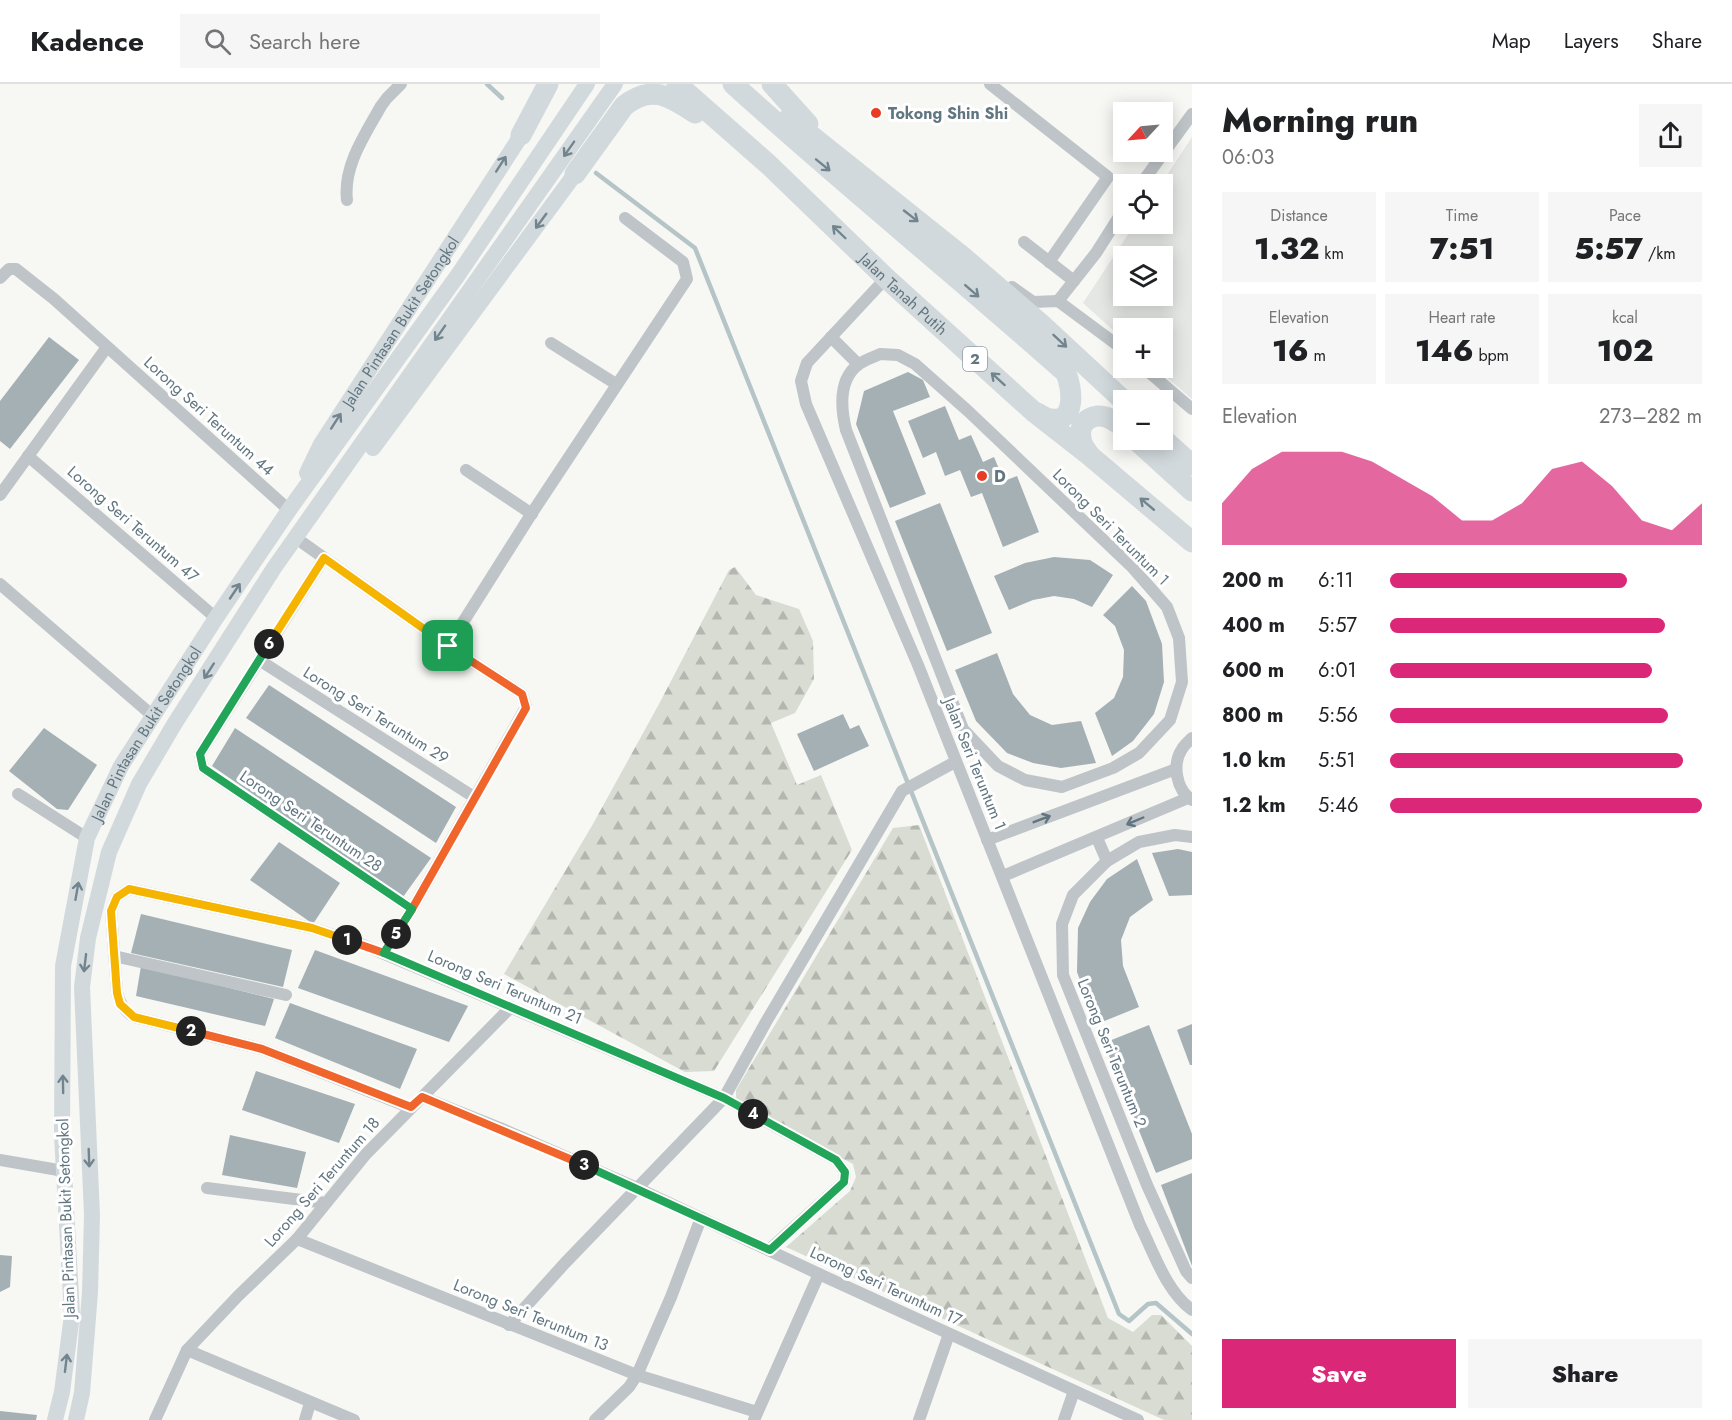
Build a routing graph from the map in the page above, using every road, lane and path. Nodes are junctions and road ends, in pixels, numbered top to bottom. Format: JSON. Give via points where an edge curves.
{"nodes":[{"id":1,"x":401,"y":84,"type":"edge"},
{"id":2,"x":548,"y":84,"type":"edge"},
{"id":3,"x":559,"y":84,"type":"edge"},
{"id":4,"x":587,"y":84,"type":"edge"},
{"id":5,"x":610,"y":84,"type":"edge"},
{"id":6,"x":615,"y":84,"type":"edge"},
{"id":7,"x":677,"y":84,"type":"edge"},
{"id":8,"x":733,"y":84,"type":"edge"},
{"id":9,"x":746,"y":84,"type":"edge"},
{"id":10,"x":772,"y":84,"type":"edge"},
{"id":11,"x":990,"y":84,"type":"edge"},
{"id":12,"x":1192,"y":114,"type":"edge"},
{"id":13,"x":521,"y":135,"type":"junction"},
{"id":14,"x":829,"y":150,"type":"junction"},
{"id":15,"x":770,"y":165,"type":"junction"},
{"id":16,"x":575,"y":174,"type":"junction"},
{"id":17,"x":1148,"y":174,"type":"edge"},
{"id":18,"x":346,"y":200,"type":"dead end"},
{"id":19,"x":625,"y":218,"type":"dead end"},
{"id":20,"x":1113,"y":226,"type":"edge"},
{"id":21,"x":1023,"y":242,"type":"dead end"},
{"id":22,"x":963,"y":257,"type":"junction"},
{"id":23,"x":1049,"y":262,"type":"junction"},
{"id":24,"x":0,"y":278,"type":"edge"},
{"id":25,"x":886,"y":278,"type":"junction"},
{"id":26,"x":1074,"y":281,"type":"junction"},
{"id":27,"x":1059,"y":300,"type":"junction"},
{"id":28,"x":831,"y":337,"type":"junction"},
{"id":29,"x":1113,"y":342,"type":"edge"},
{"id":30,"x":551,"y":343,"type":"dead end"},
{"id":31,"x":106,"y":347,"type":"junction"},
{"id":32,"x":858,"y":364,"type":"junction"},
{"id":33,"x":1156,"y":378,"type":"edge"},
{"id":34,"x":616,"y":384,"type":"junction"},
{"id":35,"x":1113,"y":391,"type":"edge"},
{"id":36,"x":1192,"y":409,"type":"edge"},
{"id":37,"x":1034,"y":412,"type":"junction"},
{"id":38,"x":1113,"y":421,"type":"edge"},
{"id":39,"x":1173,"y":448,"type":"edge"},
{"id":40,"x":1147,"y":450,"type":"edge"},
{"id":41,"x":1089,"y":455,"type":"junction"},
{"id":42,"x":28,"y":456,"type":"junction"},
{"id":43,"x":1192,"y":465,"type":"edge"},
{"id":44,"x":466,"y":470,"type":"dead end"},
{"id":45,"x":1192,"y":491,"type":"edge"},
{"id":46,"x":303,"y":492,"type":"junction"},
{"id":47,"x":0,"y":495,"type":"edge"},
{"id":48,"x":289,"y":510,"type":"junction"},
{"id":49,"x":532,"y":514,"type":"junction"},
{"id":50,"x":1192,"y":542,"type":"edge"},
{"id":51,"x":303,"y":543,"type":"junction"},
{"id":52,"x":324,"y":558,"type":"junction"},
{"id":53,"x":274,"y":568,"type":"junction"},
{"id":54,"x":0,"y":584,"type":"edge"},
{"id":55,"x":216,"y":618,"type":"junction"},
{"id":56,"x":448,"y":646,"type":"junction"},
{"id":57,"x":259,"y":660,"type":"junction"},
{"id":58,"x":153,"y":716,"type":"junction"},
{"id":59,"x":1192,"y":738,"type":"edge"},
{"id":60,"x":955,"y":762,"type":"junction"},
{"id":61,"x":1176,"y":769,"type":"junction"},
{"id":62,"x":1062,"y":787,"type":"junction"},
{"id":63,"x":18,"y":794,"type":"dead end"},
{"id":64,"x":474,"y":797,"type":"junction"},
{"id":65,"x":1190,"y":799,"type":"edge"},
{"id":66,"x":1070,"y":808,"type":"junction"},
{"id":67,"x":1192,"y":837,"type":"edge"},
{"id":68,"x":87,"y":838,"type":"junction"},
{"id":69,"x":1097,"y":838,"type":"junction"},
{"id":70,"x":987,"y":840,"type":"junction"},
{"id":71,"x":1107,"y":861,"type":"junction"},
{"id":72,"x":1003,"y":876,"type":"junction"},
{"id":73,"x":412,"y":909,"type":"junction"},
{"id":74,"x":384,"y":953,"type":"junction"},
{"id":75,"x":114,"y":956,"type":"junction"},
{"id":76,"x":286,"y":995,"type":"dead end"},
{"id":77,"x":511,"y":1007,"type":"junction"},
{"id":78,"x":422,"y":1097,"type":"junction"},
{"id":79,"x":724,"y":1098,"type":"junction"},
{"id":80,"x":411,"y":1107,"type":"junction"},
{"id":81,"x":88,"y":1126,"type":"junction"},
{"id":82,"x":62,"y":1135,"type":"junction"},
{"id":83,"x":0,"y":1160,"type":"edge"},
{"id":84,"x":64,"y":1171,"type":"junction"},
{"id":85,"x":207,"y":1188,"type":"dead end"},
{"id":86,"x":637,"y":1188,"type":"junction"},
{"id":87,"x":326,"y":1203,"type":"junction"},
{"id":88,"x":701,"y":1218,"type":"junction"},
{"id":89,"x":297,"y":1239,"type":"junction"},
{"id":90,"x":770,"y":1250,"type":"junction"},
{"id":91,"x":819,"y":1274,"type":"junction"},
{"id":92,"x":1192,"y":1278,"type":"edge"},
{"id":93,"x":1192,"y":1310,"type":"edge"},
{"id":94,"x":509,"y":1325,"type":"junction"},
{"id":95,"x":950,"y":1334,"type":"junction"},
{"id":96,"x":187,"y":1350,"type":"junction"},
{"id":97,"x":637,"y":1375,"type":"junction"},
{"id":98,"x":1074,"y":1391,"type":"junction"},
{"id":99,"x":310,"y":1403,"type":"junction"},
{"id":100,"x":755,"y":1416,"type":"edge"},
{"id":101,"x":55,"y":1420,"type":"edge"},
{"id":102,"x":76,"y":1420,"type":"edge"},
{"id":103,"x":155,"y":1420,"type":"edge"},
{"id":104,"x":305,"y":1420,"type":"edge"},
{"id":105,"x":354,"y":1420,"type":"edge"},
{"id":106,"x":595,"y":1420,"type":"edge"},
{"id":107,"x":919,"y":1420,"type":"edge"},
{"id":108,"x":1064,"y":1420,"type":"edge"},
{"id":109,"x":1138,"y":1420,"type":"edge"}],
"edges":[{"from":1,"to":18,"type":"street","via":[[381,106],[350,164]]},
{"from":2,"to":13,"type":"highway"},
{"from":3,"to":13,"type":"main road","name":"Jalan Pintasan Bukit Setongkol"},
{"from":4,"to":46,"type":"main road","via":[[458,275]]},
{"from":5,"to":16,"type":"main road","via":[[606,112]]},
{"from":6,"to":53,"type":"main road","name":"Jalan Pintasan Bukit Setongkol","one_way":true},
{"from":7,"to":15,"type":"highway","name":"Jalan Tanah Putih","number":"2"},
{"from":8,"to":37,"type":"highway","one_way":true,"via":[[1066,373],[1072,402],[1065,414],[1051,419]]},
{"from":9,"to":14,"type":"highway"},
{"from":10,"to":14,"type":"highway"},
{"from":11,"to":23,"type":"street","via":[[1108,177]]},
{"from":12,"to":17,"type":"street"},
{"from":46,"to":13,"type":"main road","name":"Jalan Pintasan Bukit Setongkol","one_way":true,"via":[[307,470],[321,444]]},
{"from":14,"to":22,"type":"highway","one_way":true},
{"from":15,"to":16,"type":"highway","via":[[678,102],[657,93],[634,98],[624,106]]},
{"from":25,"to":15,"type":"highway","name":"Jalan Tanah Putih","number":"2","one_way":true},
{"from":16,"to":51,"type":"main road","one_way":true},
{"from":19,"to":34,"type":"street","via":[[682,262],[687,279]]},
{"from":20,"to":26,"type":"street"},
{"from":21,"to":23,"type":"street"},
{"from":22,"to":27,"type":"street","via":[[986,268],[1033,302]]},
{"from":22,"to":35,"type":"highway","one_way":true},
{"from":23,"to":26,"type":"street"},
{"from":24,"to":31,"type":"street","name":"Lorong Seri Teruntum 44","via":[[9,269],[16,269]]},
{"from":25,"to":28,"type":"street","name":"Jalan Seri Teruntum 1"},
{"from":37,"to":25,"type":"highway","name":"Jalan Tanah Putih","number":"2","one_way":true},
{"from":26,"to":27,"type":"street"},
{"from":27,"to":29,"type":"street"},
{"from":28,"to":32,"type":"street"},
{"from":28,"to":60,"type":"street","name":"Jalan Seri Teruntum 1","via":[[807,363],[801,381],[806,404],[918,665]]},
{"from":30,"to":34,"type":"street"},
{"from":31,"to":42,"type":"street"},
{"from":31,"to":48,"type":"street","name":"Lorong Seri Teruntum 44"},
{"from":32,"to":62,"type":"street","via":[[843,392],[846,430],[963,729],[998,766],[1025,780]]},
{"from":32,"to":62,"type":"street","name":"Lorong Seri Teruntum 1","via":[[880,354],[898,355],[915,364],[1133,568],[1167,607],[1179,638],[1182,682],[1170,720],[1139,753],[1113,768]]},
{"from":33,"to":36,"type":"street"},
{"from":34,"to":49,"type":"street"},
{"from":37,"to":41,"type":"highway","name":"Jalan Tanah Putih","number":"2"},
{"from":38,"to":41,"type":"highway","via":[[1097,416],[1086,422],[1080,433],[1081,445]]},
{"from":39,"to":43,"type":"highway"},
{"from":40,"to":45,"type":"highway"},
{"from":50,"to":41,"type":"highway","name":"Jalan Tanah Putih","number":"2","one_way":true},
{"from":42,"to":47,"type":"street"},
{"from":42,"to":55,"type":"street","name":"Lorong Seri Teruntum 47"},
{"from":44,"to":49,"type":"street"},
{"from":46,"to":48,"type":"main road","name":"Jalan Pintasan Bukit Setongkol"},
{"from":55,"to":48,"type":"main road","name":"Jalan Pintasan Bukit Setongkol","one_way":true},
{"from":49,"to":56,"type":"street"},
{"from":51,"to":52,"type":"street"},
{"from":51,"to":53,"type":"main road"},
{"from":52,"to":56,"type":"street"},
{"from":52,"to":57,"type":"street"},
{"from":53,"to":81,"type":"main road","name":"Jalan Pintasan Bukit Setongkol","one_way":true,"via":[[139,784],[109,852],[88,938],[82,987]]},
{"from":54,"to":58,"type":"street"},
{"from":55,"to":58,"type":"main road","name":"Jalan Pintasan Bukit Setongkol"},
{"from":56,"to":64,"type":"street","via":[[522,694],[526,708]]},
{"from":57,"to":64,"type":"street","name":"Lorong Seri Teruntum 29"},
{"from":57,"to":73,"type":"street","name":"Lorong Seri Teruntum 28","via":[[200,754],[203,768]]},
{"from":58,"to":68,"type":"main road","name":"Jalan Pintasan Bukit Setongkol","via":[[121,766]]},
{"from":59,"to":61,"type":"street","via":[[1181,749]]},
{"from":60,"to":70,"type":"street","name":"Jalan Seri Teruntum 1"},
{"from":60,"to":79,"type":"street","via":[[902,791]]},
{"from":61,"to":65,"type":"street","via":[[1179,785]]},
{"from":61,"to":66,"type":"street"},
{"from":62,"to":66,"type":"street"},
{"from":63,"to":68,"type":"street"},
{"from":64,"to":73,"type":"street"},
{"from":65,"to":69,"type":"street","one_way":true},
{"from":70,"to":66,"type":"street","one_way":true},
{"from":67,"to":71,"type":"street","name":"Lorong Seri Teruntum 2","via":[[1175,835],[1139,842]]},
{"from":82,"to":68,"type":"main road","name":"Jalan Pintasan Bukit Setongkol","one_way":true,"via":[[63,966]]},
{"from":69,"to":71,"type":"street"},
{"from":69,"to":72,"type":"street"},
{"from":70,"to":72,"type":"street","name":"Jalan Seri Teruntum 1"},
{"from":71,"to":92,"type":"street","name":"Lorong Seri Teruntum 2","via":[[1073,895],[1062,924],[1062,975],[1147,1185]]},
{"from":72,"to":93,"type":"street","name":"Jalan Seri Teruntum 1","via":[[1136,1214],[1169,1284]]},
{"from":73,"to":74,"type":"street"},
{"from":74,"to":75,"type":"street","name":"Lorong Seri Teruntum 21","via":[[312,928],[129,889],[117,897],[111,911]]},
{"from":74,"to":77,"type":"street","name":"Lorong Seri Teruntum 21"},
{"from":75,"to":76,"type":"street"},
{"from":75,"to":80,"type":"street","via":[[120,1004],[134,1017],[262,1049]]},
{"from":77,"to":78,"type":"street","name":"Lorong Seri Teruntum 18"},
{"from":77,"to":79,"type":"street","name":"Lorong Seri Teruntum 21"},
{"from":78,"to":80,"type":"street","name":"Lorong Seri Teruntum 18"},
{"from":78,"to":86,"type":"street","name":"Lorong Seri Teruntum 17"},
{"from":79,"to":86,"type":"street"},
{"from":79,"to":90,"type":"street","name":"Lorong Seri Teruntum 21","via":[[836,1160],[845,1172],[844,1182]]},
{"from":80,"to":87,"type":"street","name":"Lorong Seri Teruntum 18"},
{"from":81,"to":82,"type":"main road","via":[[76,1135]]},
{"from":81,"to":102,"type":"main road","name":"Jalan Pintasan Bukit Setongkol","one_way":true,"via":[[90,1292],[82,1393]]},
{"from":82,"to":84,"type":"main road","name":"Jalan Pintasan Bukit Setongkol"},
{"from":83,"to":84,"type":"street"},
{"from":101,"to":84,"type":"main road","name":"Jalan Pintasan Bukit Setongkol","one_way":true,"via":[[72,1315]]},
{"from":85,"to":87,"type":"street"},
{"from":86,"to":88,"type":"street","name":"Lorong Seri Teruntum 17"},
{"from":86,"to":94,"type":"street"},
{"from":87,"to":89,"type":"street","name":"Lorong Seri Teruntum 18"},
{"from":88,"to":90,"type":"street","name":"Lorong Seri Teruntum 17"},
{"from":88,"to":97,"type":"street"},
{"from":89,"to":94,"type":"street","name":"Lorong Seri Teruntum 13"},
{"from":89,"to":96,"type":"street","name":"Lorong Seri Teruntum 18"},
{"from":90,"to":91,"type":"street","name":"Lorong Seri Teruntum 17"},
{"from":91,"to":95,"type":"street","name":"Lorong Seri Teruntum 17"},
{"from":91,"to":100,"type":"street"},
{"from":94,"to":97,"type":"street","name":"Lorong Seri Teruntum 13"},
{"from":95,"to":98,"type":"street","name":"Lorong Seri Teruntum 17"},
{"from":95,"to":107,"type":"street"},
{"from":96,"to":99,"type":"street"},
{"from":96,"to":103,"type":"street","name":"Lorong Seri Teruntum 18"},
{"from":97,"to":100,"type":"street","name":"Lorong Seri Teruntum 13"},
{"from":97,"to":106,"type":"street"},
{"from":98,"to":108,"type":"street"},
{"from":98,"to":109,"type":"street","name":"Lorong Seri Teruntum 17"},
{"from":99,"to":104,"type":"street"},
{"from":99,"to":105,"type":"street"}]}
